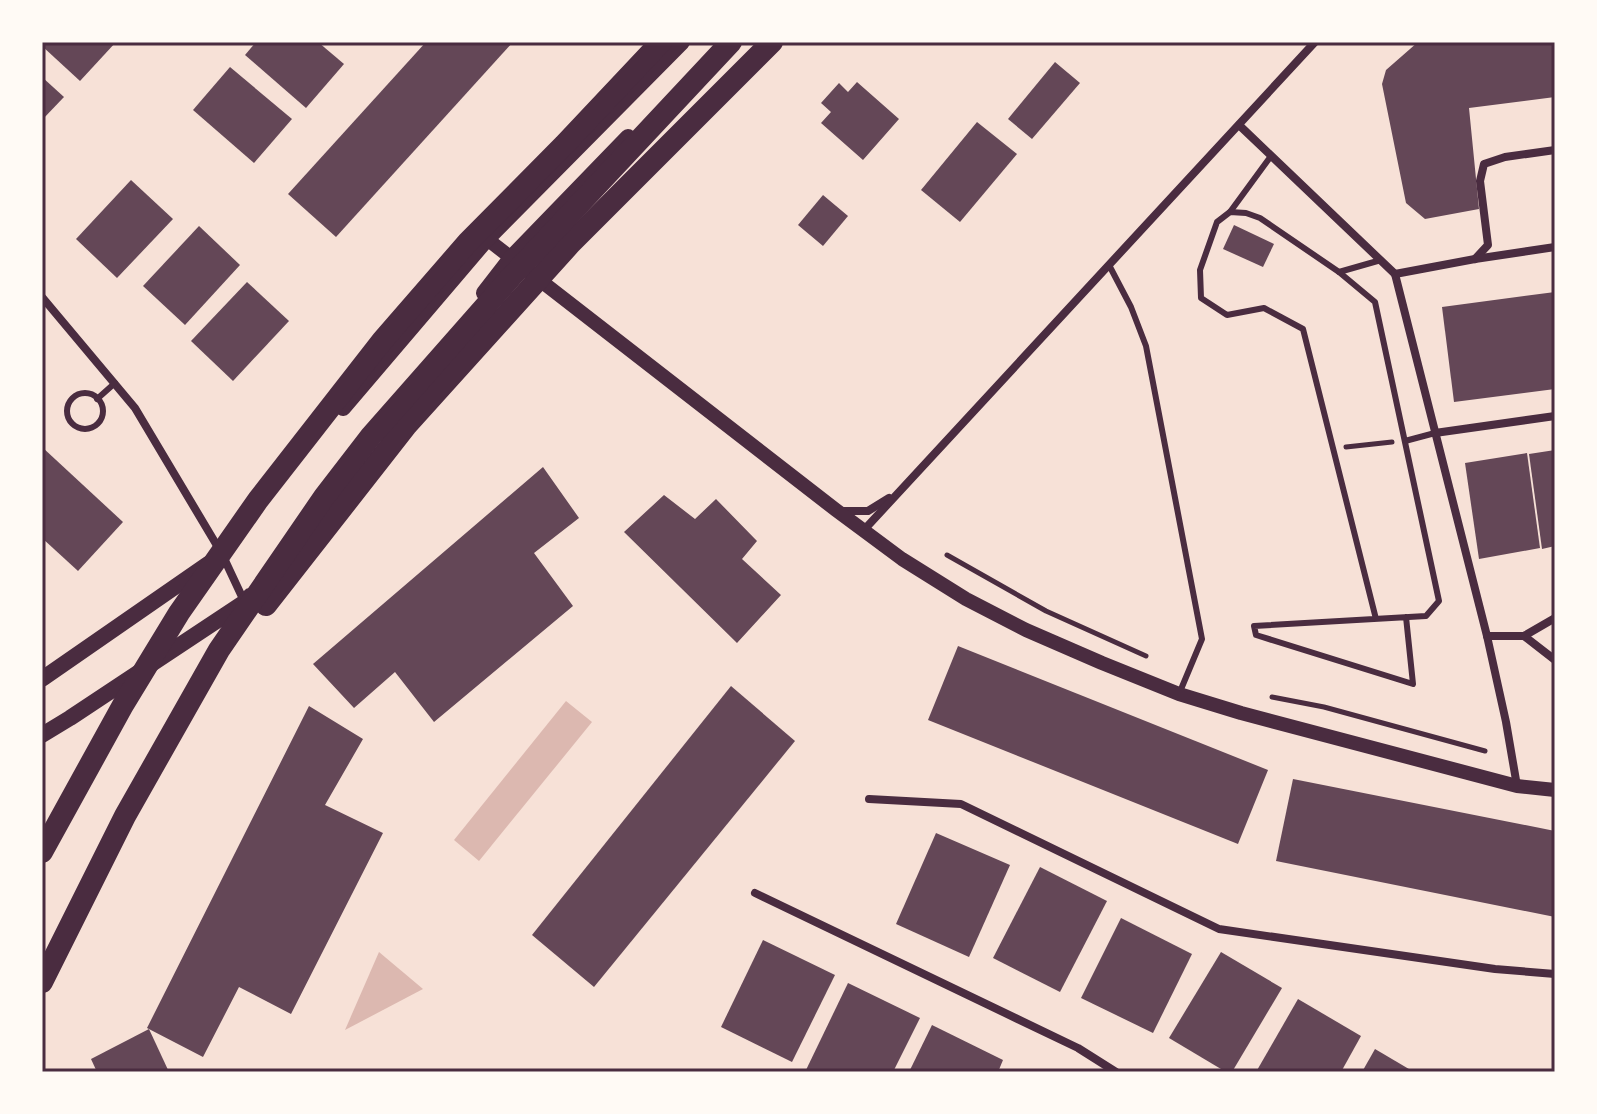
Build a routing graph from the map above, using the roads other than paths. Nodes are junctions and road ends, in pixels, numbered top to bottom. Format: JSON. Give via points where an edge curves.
{"nodes":[{"id":1,"x":661,"y":42,"type":"edge"},
{"id":2,"x":682,"y":42,"type":"edge"},
{"id":3,"x":720,"y":42,"type":"edge"},
{"id":4,"x":731,"y":42,"type":"edge"},
{"id":5,"x":772,"y":42,"type":"edge"},
{"id":6,"x":1315,"y":42,"type":"edge"},
{"id":7,"x":1239,"y":125,"type":"junction"},
{"id":8,"x":1555,"y":150,"type":"edge"},
{"id":9,"x":1271,"y":156,"type":"junction"},
{"id":10,"x":1230,"y":212,"type":"junction"},
{"id":11,"x":487,"y":239,"type":"junction"},
{"id":12,"x":1555,"y":247,"type":"edge"},
{"id":13,"x":511,"y":258,"type":"junction"},
{"id":14,"x":1475,"y":259,"type":"junction"},
{"id":15,"x":1381,"y":260,"type":"junction"},
{"id":16,"x":1109,"y":265,"type":"junction"},
{"id":17,"x":1339,"y":272,"type":"junction"},
{"id":18,"x":1395,"y":274,"type":"junction"},
{"id":19,"x":42,"y":297,"type":"edge"},
{"id":20,"x":115,"y":383,"type":"junction"},
{"id":21,"x":97,"y":399,"type":"junction"},
{"id":22,"x":1555,"y":416,"type":"edge"},
{"id":23,"x":1435,"y":433,"type":"junction"},
{"id":24,"x":1405,"y":441,"type":"junction"},
{"id":25,"x":897,"y":494,"type":"junction"},
{"id":26,"x":836,"y":510,"type":"junction"},
{"id":27,"x":863,"y":531,"type":"junction"},
{"id":28,"x":222,"y":554,"type":"junction"},
{"id":29,"x":245,"y":602,"type":"junction"},
{"id":30,"x":1406,"y":617,"type":"junction"},
{"id":31,"x":1555,"y":618,"type":"edge"},
{"id":32,"x":1376,"y":619,"type":"junction"},
{"id":33,"x":1487,"y":636,"type":"junction"},
{"id":34,"x":1524,"y":636,"type":"junction"},
{"id":35,"x":1555,"y":660,"type":"edge"},
{"id":36,"x":42,"y":679,"type":"edge"},
{"id":37,"x":1179,"y":694,"type":"junction"},
{"id":38,"x":42,"y":735,"type":"edge"},
{"id":39,"x":156,"y":759,"type":"junction"},
{"id":40,"x":1517,"y":786,"type":"junction"},
{"id":41,"x":1555,"y":790,"type":"edge"},
{"id":42,"x":869,"y":799,"type":"dead end"},
{"id":43,"x":42,"y":852,"type":"edge"},
{"id":44,"x":755,"y":893,"type":"dead end"},
{"id":45,"x":1555,"y":974,"type":"edge"},
{"id":46,"x":42,"y":982,"type":"edge"},
{"id":47,"x":1116,"y":1072,"type":"edge"}],
"edges":[{"from":1,"to":43,"type":"highway","via":[[468,242],[382,341],[258,500],[179,613]]},
{"from":2,"to":11,"type":"main road"},
{"from":3,"to":13,"type":"main road"},
{"from":4,"to":39,"type":"highway","via":[[371,436],[228,637]]},
{"from":5,"to":39,"type":"highway","via":[[571,243],[406,426],[278,589]]},
{"from":6,"to":7,"type":"street"},
{"from":7,"to":9,"type":"street"},
{"from":7,"to":16,"type":"street"},
{"from":8,"to":14,"type":"street","via":[[1484,164],[1480,181],[1488,245]]},
{"from":9,"to":10,"type":"lane"},
{"from":9,"to":15,"type":"street"},
{"from":10,"to":17,"type":"lane","via":[[1260,218]]},
{"from":10,"to":32,"type":"lane","via":[[1217,222],[1200,270],[1201,298],[1227,315],[1264,308],[1303,329]]},
{"from":11,"to":13,"type":"street"},
{"from":11,"to":28,"type":"main road"},
{"from":12,"to":14,"type":"street"},
{"from":13,"to":26,"type":"street"},
{"from":13,"to":29,"type":"main road","via":[[301,541]]},
{"from":14,"to":18,"type":"street"},
{"from":15,"to":17,"type":"lane"},
{"from":15,"to":18,"type":"street"},
{"from":16,"to":25,"type":"street"},
{"from":16,"to":37,"type":"lane","via":[[1146,346],[1202,639]]},
{"from":17,"to":24,"type":"lane","via":[[1375,302]]},
{"from":18,"to":23,"type":"street"},
{"from":19,"to":20,"type":"street"},
{"from":20,"to":21,"type":"lane"},
{"from":20,"to":28,"type":"street"},
{"from":21,"to":21,"type":"lane","via":[[103,409],[96,426],[73,425],[67,415],[72,399],[88,394]]},
{"from":22,"to":23,"type":"street"},
{"from":23,"to":24,"type":"lane"},
{"from":23,"to":33,"type":"street"},
{"from":24,"to":30,"type":"lane","via":[[1439,601],[1426,616]]},
{"from":25,"to":26,"type":"street","via":[[868,511]]},
{"from":25,"to":27,"type":"street"},
{"from":26,"to":27,"type":"street"},
{"from":27,"to":37,"type":"street","via":[[966,599],[1026,630]]},
{"from":28,"to":29,"type":"street"},
{"from":28,"to":36,"type":"main road"},
{"from":29,"to":38,"type":"main road"},
{"from":30,"to":32,"type":"lane"},
{"from":30,"to":32,"type":"lane","via":[[1413,684],[1256,635],[1254,626]]},
{"from":31,"to":34,"type":"street"},
{"from":33,"to":34,"type":"street"},
{"from":33,"to":40,"type":"street"},
{"from":34,"to":35,"type":"street"},
{"from":37,"to":40,"type":"street"},
{"from":39,"to":46,"type":"highway"},
{"from":40,"to":41,"type":"street"},
{"from":42,"to":45,"type":"street","via":[[961,804],[1219,929]]},
{"from":44,"to":47,"type":"street","via":[[1078,1048]]}]}
